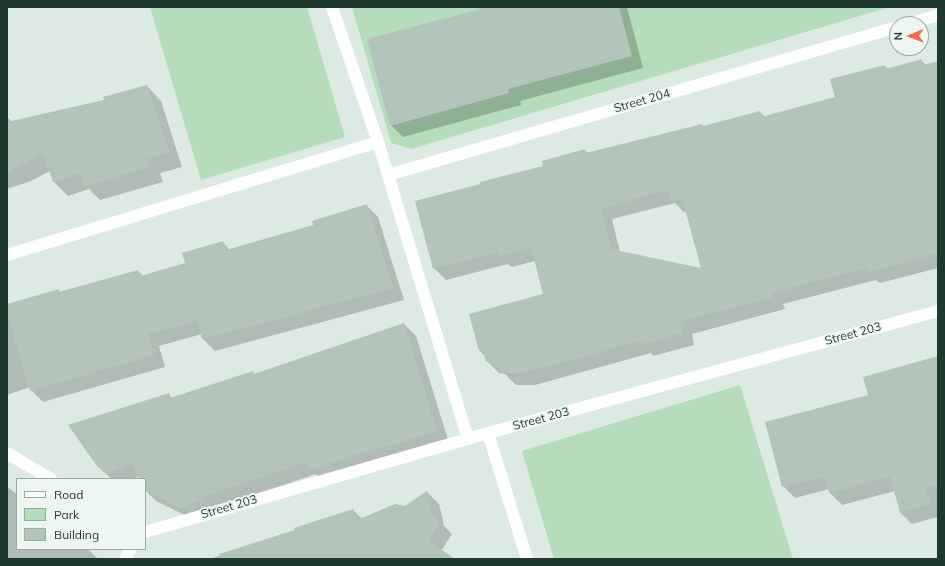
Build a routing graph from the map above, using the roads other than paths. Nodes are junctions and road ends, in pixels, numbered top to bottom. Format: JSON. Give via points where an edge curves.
{"nodes":[{"id":1,"x":332,"y":7,"type":"edge"},
{"id":2,"x":889,"y":29,"type":"edge"},
{"id":3,"x":378,"y":142,"type":"junction"},
{"id":4,"x":388,"y":176,"type":"junction"},
{"id":5,"x":7,"y":255,"type":"edge"},
{"id":6,"x":938,"y":311,"type":"edge"},
{"id":7,"x":488,"y":433,"type":"junction"},
{"id":8,"x":468,"y":439,"type":"junction"},
{"id":9,"x":7,"y":453,"type":"edge"},
{"id":10,"x":49,"y":478,"type":"edge"},
{"id":11,"x":146,"y":532,"type":"edge"},
{"id":12,"x":130,"y":550,"type":"edge"},
{"id":13,"x":125,"y":559,"type":"edge"},
{"id":14,"x":527,"y":559,"type":"edge"}],
"edges":[{"from":1,"to":3,"type":"street"},
{"from":2,"to":4,"type":"street","name":"Street 204"},
{"from":3,"to":4,"type":"street"},
{"from":3,"to":5,"type":"street"},
{"from":4,"to":8,"type":"street"},
{"from":6,"to":7,"type":"street","name":"Street 203"},
{"from":7,"to":8,"type":"street","name":"Street 203"},
{"from":7,"to":14,"type":"street"},
{"from":8,"to":11,"type":"street","name":"Street 203"},
{"from":9,"to":10,"type":"street"},
{"from":12,"to":13,"type":"street"}]}
